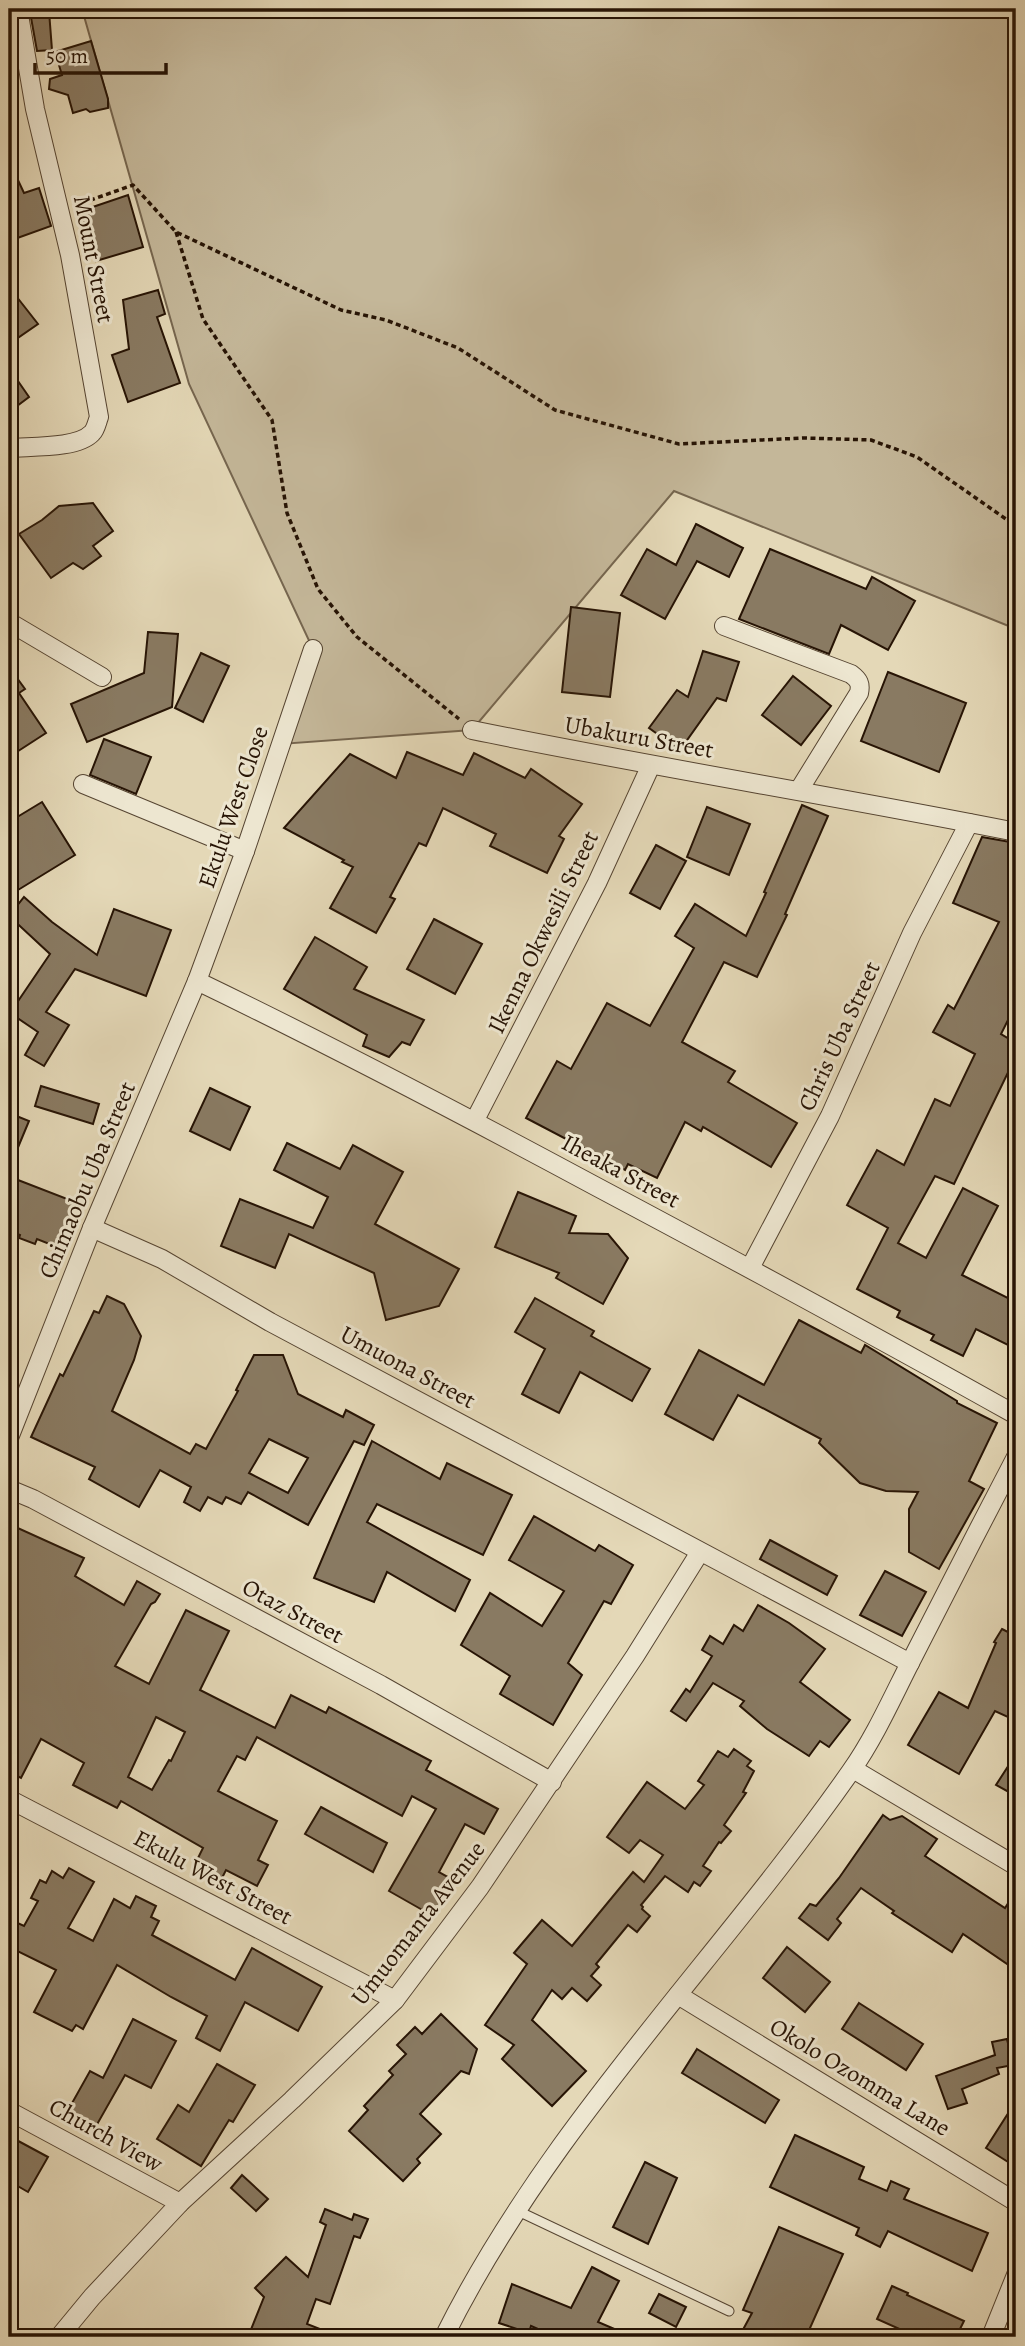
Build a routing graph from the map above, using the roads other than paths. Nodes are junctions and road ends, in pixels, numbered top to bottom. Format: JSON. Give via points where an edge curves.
{"nodes":[{"id":1,"x":15,"y":18,"type":"edge"},
{"id":2,"x":9,"y":448,"type":"edge"},
{"id":3,"x":9,"y":622,"type":"edge"},
{"id":4,"x":724,"y":626,"type":"dead end"},
{"id":5,"x":313,"y":649,"type":"dead end"},
{"id":6,"x":102,"y":677,"type":"dead end"},
{"id":7,"x":472,"y":730,"type":"road end"},
{"id":8,"x":651,"y":765,"type":"junction"},
{"id":9,"x":83,"y":784,"type":"dead end"},
{"id":10,"x":799,"y":790,"type":"junction"},
{"id":11,"x":969,"y":823,"type":"junction"},
{"id":12,"x":1016,"y":832,"type":"edge"},
{"id":13,"x":245,"y":851,"type":"junction"},
{"id":14,"x":197,"y":981,"type":"junction"},
{"id":15,"x":475,"y":1121,"type":"junction"},
{"id":16,"x":92,"y":1228,"type":"junction"},
{"id":17,"x":750,"y":1268,"type":"junction"},
{"id":18,"x":1016,"y":1415,"type":"edge"},
{"id":19,"x":9,"y":1438,"type":"edge"},
{"id":20,"x":1016,"y":1457,"type":"edge"},
{"id":21,"x":9,"y":1489,"type":"edge"},
{"id":22,"x":700,"y":1552,"type":"junction"},
{"id":23,"x":910,"y":1663,"type":"junction"},
{"id":24,"x":853,"y":1769,"type":"junction"},
{"id":25,"x":552,"y":1782,"type":"junction"},
{"id":26,"x":9,"y":1800,"type":"edge"},
{"id":27,"x":1016,"y":1866,"type":"edge"},
{"id":28,"x":678,"y":1995,"type":"junction"},
{"id":29,"x":395,"y":2000,"type":"junction"},
{"id":30,"x":9,"y":2111,"type":"edge"},
{"id":31,"x":1016,"y":2202,"type":"edge"},
{"id":32,"x":180,"y":2203,"type":"junction"},
{"id":33,"x":518,"y":2211,"type":"junction"},
{"id":34,"x":1016,"y":2275,"type":"edge"},
{"id":35,"x":729,"y":2311,"type":"dead end"},
{"id":36,"x":59,"y":2337,"type":"edge"},
{"id":37,"x":444,"y":2337,"type":"edge"},
{"id":38,"x":991,"y":2337,"type":"edge"}],
"edges":[{"from":1,"to":2,"type":"street","name":"Mount Street","via":[[60,211],[99,417],[94,432],[83,439]]},
{"from":3,"to":6,"type":"street"},
{"from":4,"to":10,"type":"street","via":[[858,679],[859,694]]},
{"from":5,"to":13,"type":"street","name":"Ekulu West Close"},
{"from":7,"to":8,"type":"street","name":"Ubakuru Street"},
{"from":8,"to":10,"type":"street","name":"Ubakuru Street"},
{"from":8,"to":15,"type":"street","name":"Ikenna Okwesili Street","via":[[597,883]]},
{"from":9,"to":13,"type":"street"},
{"from":10,"to":11,"type":"street","name":"Ubakuru Street"},
{"from":11,"to":12,"type":"street","name":"Ubakuru Street"},
{"from":11,"to":17,"type":"street","name":"Chris Uba Street","via":[[912,933],[830,1116]]},
{"from":13,"to":14,"type":"street","name":"Ekulu West Close"},
{"from":14,"to":15,"type":"street","name":"Iheaka Street"},
{"from":14,"to":16,"type":"street","name":"Chimaobu Uba Street"},
{"from":15,"to":17,"type":"street","name":"Iheaka Street"},
{"from":16,"to":19,"type":"street","name":"Chimaobu Uba Street"},
{"from":16,"to":22,"type":"street","name":"Umuona Street","via":[[162,1259],[270,1322]]},
{"from":17,"to":18,"type":"street","name":"Iheaka Street"},
{"from":20,"to":23,"type":"street"},
{"from":21,"to":25,"type":"street","name":"Otaz Street","via":[[381,1685]]},
{"from":22,"to":23,"type":"street","name":"Umuona Street"},
{"from":22,"to":25,"type":"street","name":"Umuomanta Avenue"},
{"from":23,"to":24,"type":"street"},
{"from":24,"to":27,"type":"street"},
{"from":24,"to":28,"type":"street"},
{"from":25,"to":29,"type":"street","name":"Umuomanta Avenue"},
{"from":26,"to":29,"type":"street","name":"Ekulu West Street"},
{"from":28,"to":31,"type":"street","name":"Okolo Ozomma Lane"},
{"from":28,"to":33,"type":"street","via":[[601,2092]]},
{"from":29,"to":32,"type":"street","name":"Umuomanta Avenue"},
{"from":30,"to":32,"type":"street","name":"Church View"},
{"from":32,"to":36,"type":"street","name":"Umuomanta Avenue"},
{"from":33,"to":35,"type":"lane"},
{"from":33,"to":37,"type":"street"},
{"from":34,"to":38,"type":"street"}]}
